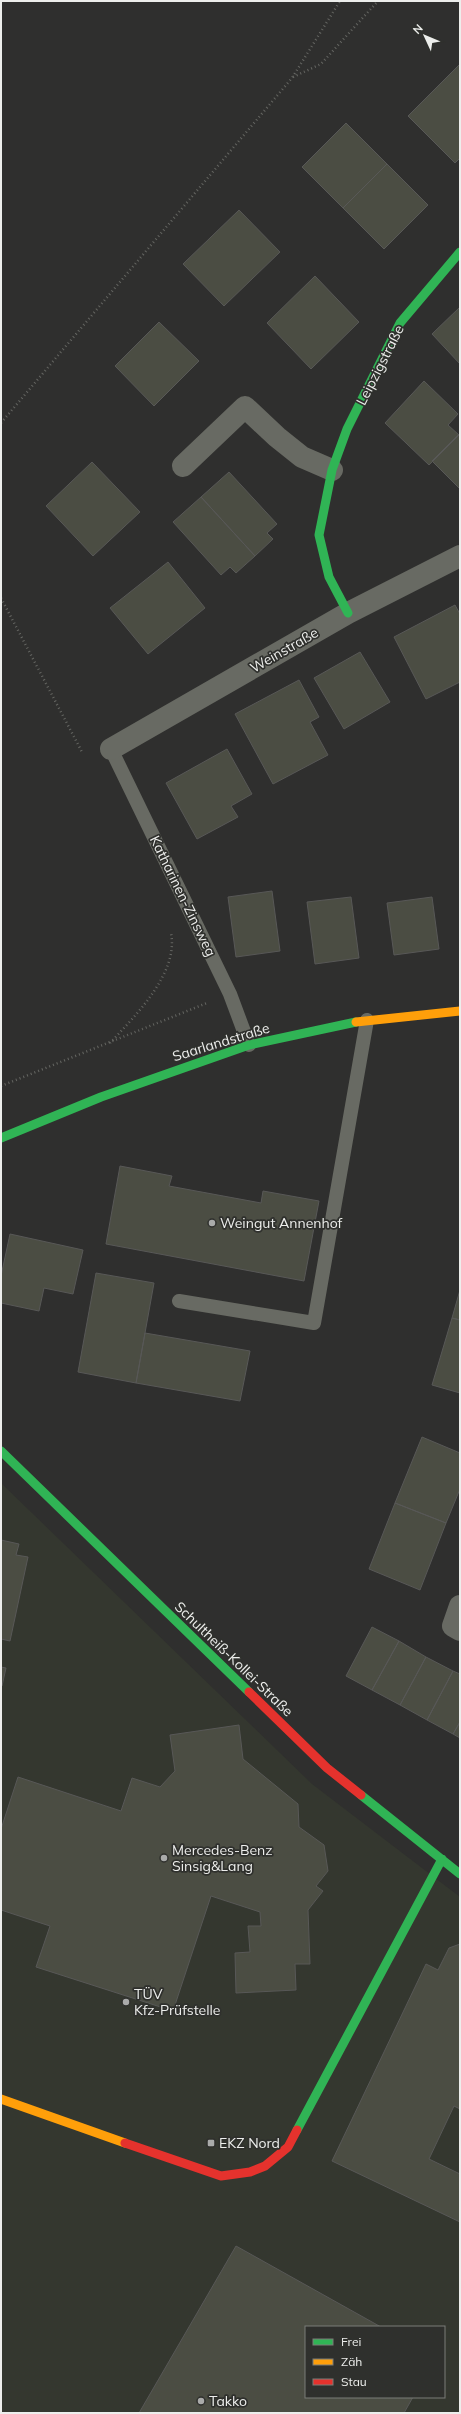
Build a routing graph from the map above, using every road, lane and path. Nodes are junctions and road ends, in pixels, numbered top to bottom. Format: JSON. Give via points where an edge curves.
{"nodes":[{"id":1,"x":340,"y":1,"type":"edge"},
{"id":2,"x":378,"y":1,"type":"edge"},
{"id":3,"x":292,"y":78,"type":"junction"},
{"id":4,"x":460,"y":252,"type":"edge"},
{"id":5,"x":1,"y":423,"type":"edge"},
{"id":6,"x":183,"y":466,"type":"dead end"},
{"id":7,"x":332,"y":470,"type":"junction"},
{"id":8,"x":460,"y":556,"type":"edge"},
{"id":9,"x":1,"y":598,"type":"edge"},
{"id":10,"x":348,"y":613,"type":"junction"},
{"id":11,"x":111,"y":749,"type":"joint"},
{"id":12,"x":85,"y":758,"type":"dead end"},
{"id":13,"x":170,"y":930,"type":"dead end"},
{"id":14,"x":230,"y":994,"type":"junction"},
{"id":15,"x":460,"y":1011,"type":"edge"},
{"id":16,"x":367,"y":1020,"type":"junction"},
{"id":17,"x":110,"y":1043,"type":"junction"},
{"id":18,"x":249,"y":1045,"type":"junction"},
{"id":19,"x":1,"y":1086,"type":"edge"},
{"id":20,"x":1,"y":1138,"type":"edge"},
{"id":21,"x":180,"y":1300,"type":"dead end"},
{"id":22,"x":1,"y":1451,"type":"edge"},
{"id":23,"x":460,"y":1606,"type":"edge"},
{"id":24,"x":456,"y":1628,"type":"edge"},
{"id":25,"x":442,"y":1859,"type":"junction"},
{"id":26,"x":460,"y":1874,"type":"edge"},
{"id":27,"x":1,"y":2099,"type":"edge"}],
"edges":[{"from":1,"to":3,"type":"path"},
{"from":2,"to":3,"type":"path","via":[[321,64]]},
{"from":3,"to":5,"type":"path"},
{"from":4,"to":7,"type":"street","name":"Leipzigstraße","via":[[400,323],[348,430]]},
{"from":6,"to":7,"type":"street","via":[[245,407],[302,457]]},
{"from":7,"to":10,"type":"street","name":"Leipzigstraße","via":[[319,535],[328,577]]},
{"from":8,"to":10,"type":"street","name":"Weinstraße"},
{"from":9,"to":12,"type":"path"},
{"from":10,"to":11,"type":"street","name":"Weinstraße"},
{"from":11,"to":14,"type":"lane","name":"Katharinen-Zinsweg"},
{"from":13,"to":17,"type":"path","via":[[170,959],[160,981]]},
{"from":14,"to":17,"type":"path"},
{"from":14,"to":18,"type":"lane","name":"Katharinen-Zinsweg"},
{"from":15,"to":16,"type":"street","name":"Saarlandstraße"},
{"from":16,"to":18,"type":"street","name":"Saarlandstraße"},
{"from":16,"to":21,"type":"lane","via":[[314,1323]]},
{"from":17,"to":19,"type":"path"},
{"from":18,"to":20,"type":"street","name":"Saarlandstraße","via":[[100,1097]]},
{"from":22,"to":25,"type":"street","name":"Schultheiß-Kollei-Straße","via":[[327,1768]]},
{"from":23,"to":24,"type":"street"},
{"from":25,"to":26,"type":"street","name":"Schultheiß-Kollei-Straße"},
{"from":25,"to":27,"type":"street","via":[[288,2147],[276,2161],[252,2174],[221,2176]]}]}
